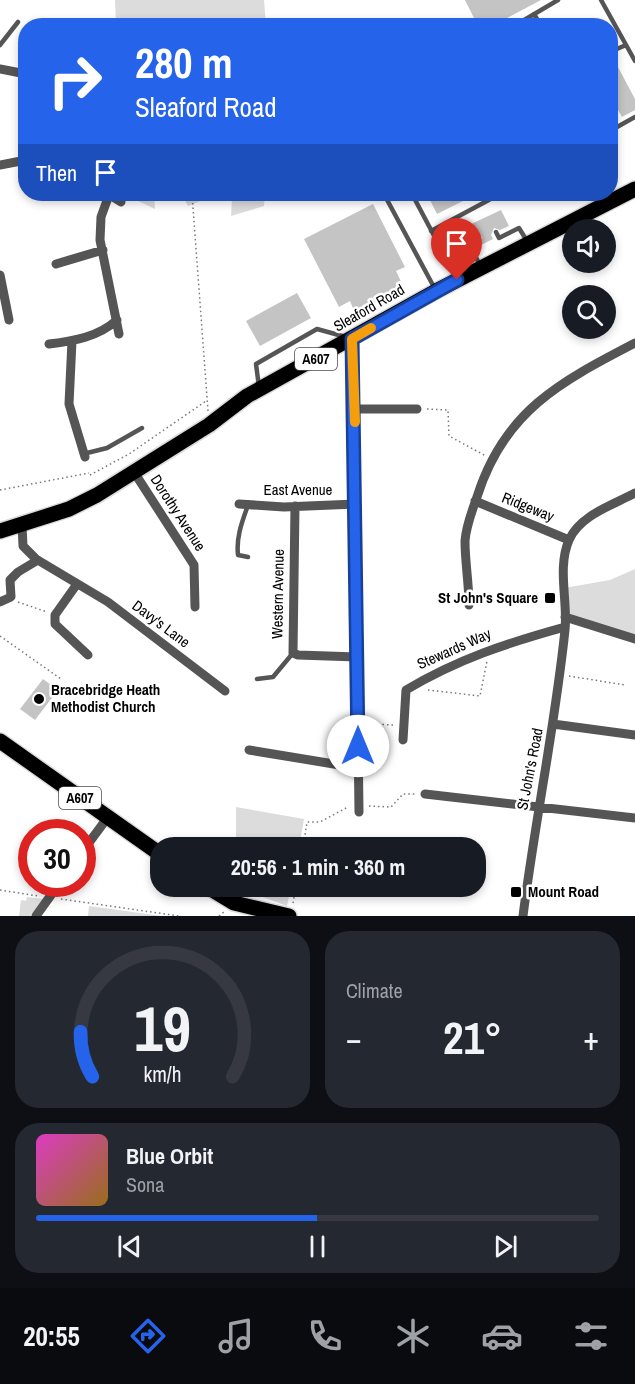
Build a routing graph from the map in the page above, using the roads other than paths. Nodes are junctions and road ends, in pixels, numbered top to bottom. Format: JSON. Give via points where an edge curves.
{"nodes":[{"id":1,"x":558,"y":0,"type":"edge"},
{"id":2,"x":601,"y":0,"type":"edge"},
{"id":3,"x":534,"y":14,"type":"junction"},
{"id":4,"x":527,"y":18,"type":"edge"},
{"id":5,"x":536,"y":18,"type":"edge"},
{"id":6,"x":611,"y":18,"type":"edge"},
{"id":7,"x":18,"y":22,"type":"dead end"},
{"id":8,"x":618,"y":29,"type":"edge"},
{"id":9,"x":0,"y":45,"type":"edge"},
{"id":10,"x":627,"y":45,"type":"junction"},
{"id":11,"x":618,"y":49,"type":"edge"},
{"id":12,"x":635,"y":61,"type":"edge"},
{"id":13,"x":0,"y":69,"type":"edge"},
{"id":14,"x":18,"y":72,"type":"edge"},
{"id":15,"x":635,"y":117,"type":"edge"},
{"id":16,"x":618,"y":127,"type":"edge"},
{"id":17,"x":18,"y":162,"type":"edge"},
{"id":18,"x":0,"y":165,"type":"edge"},
{"id":19,"x":635,"y":189,"type":"edge"},
{"id":20,"x":618,"y":198,"type":"edge"},
{"id":21,"x":106,"y":201,"type":"edge"},
{"id":22,"x":388,"y":201,"type":"edge"},
{"id":23,"x":416,"y":201,"type":"edge"},
{"id":24,"x":487,"y":201,"type":"edge"},
{"id":25,"x":612,"y":201,"type":"edge"},
{"id":26,"x":431,"y":231,"type":"junction"},
{"id":27,"x":496,"y":232,"type":"dead end"},
{"id":28,"x":478,"y":239,"type":"dead end"},
{"id":29,"x":528,"y":244,"type":"junction"},
{"id":30,"x":103,"y":250,"type":"junction"},
{"id":31,"x":56,"y":264,"type":"dead end"},
{"id":32,"x":482,"y":267,"type":"junction"},
{"id":33,"x":0,"y":275,"type":"edge"},
{"id":34,"x":457,"y":280,"type":"junction"},
{"id":35,"x":436,"y":291,"type":"junction"},
{"id":36,"x":3,"y":300,"type":"edge"},
{"id":37,"x":9,"y":320,"type":"dead end"},
{"id":38,"x":117,"y":320,"type":"junction"},
{"id":39,"x":119,"y":334,"type":"dead end"},
{"id":40,"x":352,"y":339,"type":"junction"},
{"id":41,"x":72,"y":342,"type":"junction"},
{"id":42,"x":635,"y":343,"type":"edge"},
{"id":43,"x":49,"y":344,"type":"dead end"},
{"id":44,"x":260,"y":389,"type":"junction"},
{"id":45,"x":355,"y":409,"type":"junction"},
{"id":46,"x":417,"y":409,"type":"road end"},
{"id":47,"x":142,"y":429,"type":"dead end"},
{"id":48,"x":84,"y":456,"type":"joint"},
{"id":49,"x":134,"y":472,"type":"junction"},
{"id":50,"x":635,"y":493,"type":"edge"},
{"id":51,"x":475,"y":501,"type":"junction"},
{"id":52,"x":356,"y":504,"type":"junction"},
{"id":53,"x":244,"y":505,"type":"joint"},
{"id":54,"x":295,"y":506,"type":"junction"},
{"id":55,"x":22,"y":525,"type":"junction"},
{"id":56,"x":0,"y":531,"type":"edge"},
{"id":57,"x":569,"y":540,"type":"junction"},
{"id":58,"x":248,"y":557,"type":"dead end"},
{"id":59,"x":38,"y":560,"type":"junction"},
{"id":60,"x":77,"y":584,"type":"junction"},
{"id":61,"x":0,"y":602,"type":"edge"},
{"id":62,"x":469,"y":605,"type":"dead end"},
{"id":63,"x":195,"y":608,"type":"dead end"},
{"id":64,"x":565,"y":622,"type":"junction"},
{"id":65,"x":635,"y":639,"type":"edge"},
{"id":66,"x":293,"y":653,"type":"junction"},
{"id":67,"x":88,"y":655,"type":"dead end"},
{"id":68,"x":357,"y":657,"type":"junction"},
{"id":69,"x":257,"y":679,"type":"dead end"},
{"id":70,"x":225,"y":691,"type":"dead end"},
{"id":71,"x":553,"y":724,"type":"junction"},
{"id":72,"x":635,"y":735,"type":"edge"},
{"id":73,"x":403,"y":740,"type":"dead end"},
{"id":74,"x":0,"y":741,"type":"edge"},
{"id":75,"x":249,"y":750,"type":"dead end"},
{"id":76,"x":358,"y":768,"type":"junction"},
{"id":77,"x":425,"y":794,"type":"road end"},
{"id":78,"x":359,"y":806,"type":"road end"},
{"id":79,"x":537,"y":806,"type":"junction"},
{"id":80,"x":108,"y":817,"type":"junction"},
{"id":81,"x":635,"y":818,"type":"edge"},
{"id":82,"x":96,"y":833,"type":"edge"},
{"id":83,"x":150,"y":847,"type":"edge"},
{"id":84,"x":49,"y":897,"type":"edge"},
{"id":85,"x":224,"y":897,"type":"edge"},
{"id":86,"x":291,"y":913,"type":"edge"},
{"id":87,"x":36,"y":916,"type":"edge"},
{"id":88,"x":523,"y":916,"type":"edge"}],
"edges":[{"from":1,"to":3,"type":"lane"},
{"from":2,"to":6,"type":"lane"},
{"from":3,"to":4,"type":"lane"},
{"from":3,"to":5,"type":"lane"},
{"from":7,"to":9,"type":"lane"},
{"from":8,"to":10,"type":"lane"},
{"from":10,"to":11,"type":"lane"},
{"from":10,"to":12,"type":"lane"},
{"from":13,"to":14,"type":"street"},
{"from":15,"to":16,"type":"lane"},
{"from":17,"to":18,"type":"street"},
{"from":19,"to":20,"type":"main road","name":"Sleaford Road","number":"A607"},
{"from":21,"to":30,"type":"street","via":[[101,217]]},
{"from":22,"to":35,"type":"lane"},
{"from":23,"to":26,"type":"lane"},
{"from":24,"to":26,"type":"lane"},
{"from":25,"to":29,"type":"main road","name":"Sleaford Road","number":"A607"},
{"from":26,"to":34,"type":"lane"},
{"from":27,"to":29,"type":"lane","via":[[499,238],[519,228]]},
{"from":28,"to":32,"type":"lane","via":[[469,244]]},
{"from":29,"to":32,"type":"main road","name":"Sleaford Road","number":"A607"},
{"from":30,"to":31,"type":"street"},
{"from":30,"to":38,"type":"street"},
{"from":32,"to":34,"type":"main road","name":"Sleaford Road","number":"A607"},
{"from":33,"to":36,"type":"street"},
{"from":34,"to":35,"type":"main road","name":"Sleaford Road","number":"A607"},
{"from":35,"to":40,"type":"main road","name":"Sleaford Road","number":"A607"},
{"from":36,"to":37,"type":"street"},
{"from":38,"to":39,"type":"street"},
{"from":38,"to":41,"type":"street","via":[[103,333]]},
{"from":40,"to":44,"type":"main road","name":"Sleaford Road","number":"A607"},
{"from":40,"to":44,"type":"lane","via":[[317,329],[256,364]]},
{"from":40,"to":45,"type":"street"},
{"from":41,"to":43,"type":"street"},
{"from":41,"to":48,"type":"street","via":[[69,404]]},
{"from":42,"to":51,"type":"street","via":[[574,375],[537,402],[502,440]]},
{"from":44,"to":49,"type":"main road","name":"Sleaford Road","number":"A607"},
{"from":45,"to":46,"type":"street"},
{"from":45,"to":52,"type":"street"},
{"from":47,"to":48,"type":"lane"},
{"from":49,"to":55,"type":"main road","name":"Sleaford Road","number":"A607","via":[[69,509]]},
{"from":49,"to":63,"type":"street","name":"Dorothy Avenue","via":[[194,565]]},
{"from":50,"to":57,"type":"street","via":[[579,523]]},
{"from":51,"to":57,"type":"street","name":"Ridgeway"},
{"from":51,"to":62,"type":"street","via":[[465,540]]},
{"from":52,"to":54,"type":"street","name":"East Avenue"},
{"from":52,"to":68,"type":"street"},
{"from":53,"to":54,"type":"street","name":"East Avenue"},
{"from":53,"to":58,"type":"lane","via":[[237,548],[238,555]]},
{"from":54,"to":66,"type":"street","name":"Western Avenue"},
{"from":55,"to":56,"type":"main road","name":"Sleaford Road","number":"A607"},
{"from":55,"to":59,"type":"street","name":"Davy's Lane","via":[[23,546]]},
{"from":57,"to":64,"type":"street","name":"St John's Road","via":[[564,561]]},
{"from":59,"to":60,"type":"street","name":"Davy's Lane"},
{"from":59,"to":61,"type":"street","via":[[10,580],[10,597]]},
{"from":60,"to":67,"type":"street","via":[[57,612],[55,624]]},
{"from":60,"to":70,"type":"street","name":"Davy's Lane","via":[[108,602]]},
{"from":64,"to":65,"type":"street"},
{"from":64,"to":71,"type":"street","name":"St John's Road"},
{"from":64,"to":73,"type":"street","name":"Stewards Way","via":[[489,648],[410,687],[406,690]]},
{"from":66,"to":68,"type":"street","name":"Western Avenue"},
{"from":66,"to":69,"type":"lane","via":[[273,677]]},
{"from":68,"to":76,"type":"street"},
{"from":71,"to":72,"type":"street"},
{"from":71,"to":79,"type":"street","name":"St John's Road"},
{"from":74,"to":80,"type":"main road","number":"A607"},
{"from":75,"to":76,"type":"street"},
{"from":76,"to":78,"type":"street"},
{"from":77,"to":79,"type":"street"},
{"from":79,"to":81,"type":"street"},
{"from":79,"to":88,"type":"street","name":"St John's Road"},
{"from":80,"to":82,"type":"street"},
{"from":80,"to":83,"type":"main road","number":"A607"},
{"from":84,"to":87,"type":"street"},
{"from":85,"to":86,"type":"main road","via":[[234,903]]}]}
